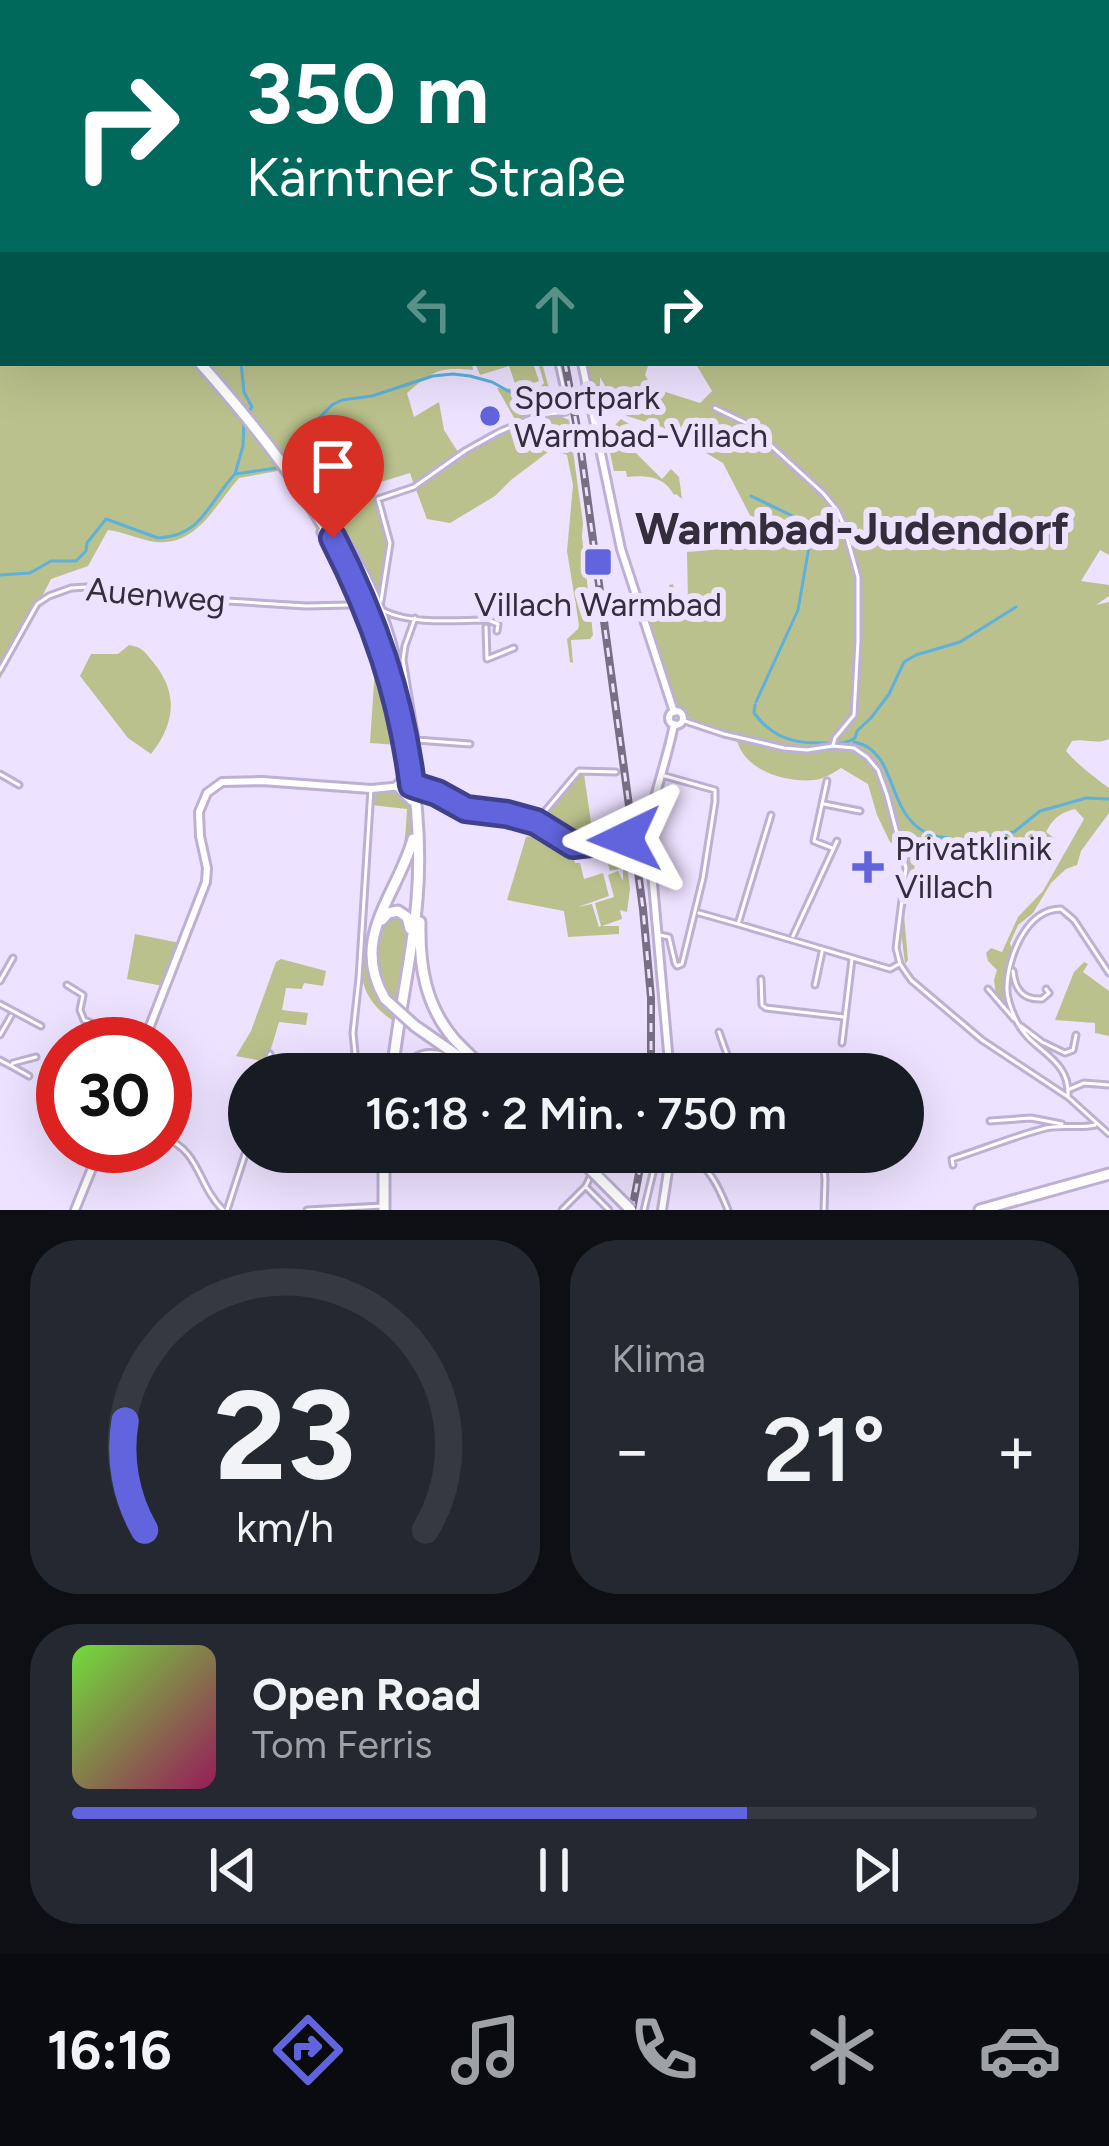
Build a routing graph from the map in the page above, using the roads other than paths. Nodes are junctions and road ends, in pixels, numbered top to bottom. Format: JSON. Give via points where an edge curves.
{"nodes":[{"id":1,"x":203,"y":366,"type":"edge"},
{"id":2,"x":559,"y":366,"type":"edge"},
{"id":3,"x":583,"y":366,"type":"edge"},
{"id":4,"x":715,"y":408,"type":"dead end"},
{"id":5,"x":311,"y":503,"type":"junction"},
{"id":6,"x":359,"y":605,"type":"junction"},
{"id":7,"x":380,"y":609,"type":"junction"},
{"id":8,"x":415,"y":618,"type":"junction"},
{"id":9,"x":481,"y":620,"type":"junction"},
{"id":10,"x":486,"y":627,"type":"junction"},
{"id":11,"x":514,"y":648,"type":"dead end"},
{"id":12,"x":0,"y":670,"type":"edge"},
{"id":13,"x":394,"y":685,"type":"junction"},
{"id":14,"x":400,"y":706,"type":"junction"},
{"id":15,"x":678,"y":722,"type":"junction"},
{"id":16,"x":470,"y":744,"type":"dead end"},
{"id":17,"x":833,"y":744,"type":"junction"},
{"id":18,"x":410,"y":763,"type":"junction"},
{"id":19,"x":616,"y":772,"type":"dead end"},
{"id":20,"x":0,"y":774,"type":"edge"},
{"id":21,"x":663,"y":776,"type":"junction"},
{"id":22,"x":827,"y":781,"type":"dead end"},
{"id":23,"x":19,"y":785,"type":"dead end"},
{"id":24,"x":412,"y":785,"type":"junction"},
{"id":25,"x":398,"y":786,"type":"junction"},
{"id":26,"x":371,"y":789,"type":"junction"},
{"id":27,"x":430,"y":790,"type":"junction"},
{"id":28,"x":414,"y":802,"type":"junction"},
{"id":29,"x":822,"y":803,"type":"junction"},
{"id":30,"x":860,"y":811,"type":"dead end"},
{"id":31,"x":771,"y":815,"type":"dead end"},
{"id":32,"x":536,"y":822,"type":"junction"},
{"id":33,"x":416,"y":828,"type":"junction"},
{"id":34,"x":625,"y":839,"type":"dead end"},
{"id":35,"x":838,"y":841,"type":"dead end"},
{"id":36,"x":834,"y":849,"type":"junction"},
{"id":37,"x":418,"y":885,"type":"junction"},
{"id":38,"x":696,"y":913,"type":"junction"},
{"id":39,"x":738,"y":924,"type":"junction"},
{"id":40,"x":376,"y":929,"type":"junction"},
{"id":41,"x":659,"y":935,"type":"junction"},
{"id":42,"x":792,"y":938,"type":"junction"},
{"id":43,"x":823,"y":948,"type":"junction"},
{"id":44,"x":410,"y":957,"type":"junction"},
{"id":45,"x":852,"y":957,"type":"junction"},
{"id":46,"x":13,"y":958,"type":"dead end"},
{"id":47,"x":1012,"y":963,"type":"junction"},
{"id":48,"x":900,"y":964,"type":"junction"},
{"id":49,"x":1109,"y":973,"type":"edge"},
{"id":50,"x":761,"y":979,"type":"dead end"},
{"id":51,"x":0,"y":981,"type":"edge"},
{"id":52,"x":67,"y":985,"type":"dead end"},
{"id":53,"x":815,"y":985,"type":"dead end"},
{"id":54,"x":988,"y":989,"type":"dead end"},
{"id":55,"x":1046,"y":989,"type":"dead end"},
{"id":56,"x":0,"y":1004,"type":"edge"},
{"id":57,"x":13,"y":1013,"type":"junction"},
{"id":58,"x":82,"y":1017,"type":"edge"},
{"id":59,"x":153,"y":1017,"type":"edge"},
{"id":60,"x":844,"y":1017,"type":"junction"},
{"id":61,"x":36,"y":1024,"type":"edge"},
{"id":62,"x":1018,"y":1024,"type":"junction"},
{"id":63,"x":719,"y":1032,"type":"dead end"},
{"id":64,"x":0,"y":1035,"type":"edge"},
{"id":65,"x":1076,"y":1035,"type":"dead end"},
{"id":66,"x":842,"y":1043,"type":"dead end"},
{"id":67,"x":354,"y":1053,"type":"edge"},
{"id":68,"x":395,"y":1053,"type":"edge"},
{"id":69,"x":454,"y":1053,"type":"edge"},
{"id":70,"x":467,"y":1053,"type":"edge"},
{"id":71,"x":668,"y":1053,"type":"edge"},
{"id":72,"x":726,"y":1053,"type":"edge"},
{"id":73,"x":36,"y":1057,"type":"dead end"},
{"id":74,"x":0,"y":1060,"type":"edge"},
{"id":75,"x":11,"y":1066,"type":"junction"},
{"id":76,"x":28,"y":1076,"type":"dead end"},
{"id":77,"x":1109,"y":1085,"type":"edge"},
{"id":78,"x":1069,"y":1089,"type":"junction"},
{"id":79,"x":1068,"y":1097,"type":"junction"},
{"id":80,"x":990,"y":1121,"type":"dead end"},
{"id":81,"x":1064,"y":1125,"type":"junction"},
{"id":82,"x":1097,"y":1125,"type":"junction"},
{"id":83,"x":1109,"y":1134,"type":"edge"},
{"id":84,"x":192,"y":1163,"type":"edge"},
{"id":85,"x":952,"y":1165,"type":"dead end"},
{"id":86,"x":90,"y":1173,"type":"edge"},
{"id":87,"x":238,"y":1173,"type":"edge"},
{"id":88,"x":385,"y":1173,"type":"edge"},
{"id":89,"x":591,"y":1173,"type":"edge"},
{"id":90,"x":594,"y":1173,"type":"edge"},
{"id":91,"x":653,"y":1173,"type":"edge"},
{"id":92,"x":668,"y":1173,"type":"edge"},
{"id":93,"x":710,"y":1173,"type":"edge"},
{"id":94,"x":824,"y":1173,"type":"edge"},
{"id":95,"x":1109,"y":1174,"type":"edge"},
{"id":96,"x":586,"y":1186,"type":"junction"},
{"id":97,"x":384,"y":1208,"type":"edge"},
{"id":98,"x":996,"y":1208,"type":"edge"},
{"id":99,"x":75,"y":1210,"type":"edge"},
{"id":100,"x":225,"y":1210,"type":"edge"},
{"id":101,"x":307,"y":1210,"type":"edge"},
{"id":102,"x":562,"y":1210,"type":"edge"},
{"id":103,"x":609,"y":1210,"type":"edge"},
{"id":104,"x":632,"y":1210,"type":"edge"},
{"id":105,"x":644,"y":1210,"type":"edge"},
{"id":106,"x":662,"y":1210,"type":"edge"},
{"id":107,"x":728,"y":1210,"type":"edge"},
{"id":108,"x":824,"y":1210,"type":"edge"},
{"id":109,"x":980,"y":1210,"type":"edge"}],
"edges":[{"from":1,"to":5,"type":"main road"},
{"from":2,"to":7,"type":"street","via":[[566,412],[499,433],[414,487],[378,499],[390,543]]},
{"from":3,"to":15,"type":"street","via":[[621,549],[674,712],[669,718]]},
{"from":4,"to":17,"type":"street","via":[[746,424],[823,493],[843,523],[856,561],[858,641],[854,715]]},
{"from":5,"to":6,"type":"main road"},
{"from":5,"to":7,"type":"main road","via":[[351,551]]},
{"from":6,"to":7,"type":"street","name":"Auenweg"},
{"from":6,"to":12,"type":"street","name":"Auenweg","via":[[71,588],[34,607]]},
{"from":6,"to":13,"type":"main road"},
{"from":6,"to":13,"type":"main road","bridge":true,"via":[[372,618]]},
{"from":7,"to":8,"type":"street"},
{"from":7,"to":14,"type":"main road"},
{"from":8,"to":9,"type":"street"},
{"from":8,"to":16,"type":"street","via":[[403,660],[416,740]]},
{"from":9,"to":10,"type":"street"},
{"from":9,"to":10,"type":"street","via":[[499,628]]},
{"from":10,"to":11,"type":"street","via":[[487,659]]},
{"from":13,"to":14,"type":"main road"},
{"from":14,"to":18,"type":"main road"},
{"from":15,"to":17,"type":"street","via":[[784,748]]},
{"from":15,"to":21,"type":"street"},
{"from":17,"to":48,"type":"street","via":[[867,758],[887,795],[906,868]]},
{"from":18,"to":24,"type":"main road"},
{"from":18,"to":25,"type":"main road"},
{"from":19,"to":32,"type":"street","via":[[580,771]]},
{"from":20,"to":23,"type":"street"},
{"from":21,"to":38,"type":"street","via":[[715,790]]},
{"from":21,"to":41,"type":"street","via":[[649,839]]},
{"from":22,"to":29,"type":"street"},
{"from":24,"to":25,"type":"street"},
{"from":24,"to":27,"type":"street"},
{"from":24,"to":28,"type":"main road"},
{"from":25,"to":26,"type":"street"},
{"from":25,"to":28,"type":"main road"},
{"from":26,"to":59,"type":"street","via":[[228,781],[207,793],[199,812],[207,878]]},
{"from":26,"to":67,"type":"street"},
{"from":27,"to":28,"type":"street"},
{"from":27,"to":32,"type":"street","via":[[466,809]]},
{"from":28,"to":33,"type":"main road"},
{"from":29,"to":30,"type":"street"},
{"from":29,"to":36,"type":"street","via":[[814,842]]},
{"from":31,"to":39,"type":"street"},
{"from":32,"to":34,"type":"street","via":[[573,845]]},
{"from":33,"to":37,"type":"main road"},
{"from":33,"to":40,"type":"main road"},
{"from":35,"to":36,"type":"street"},
{"from":36,"to":42,"type":"street"},
{"from":37,"to":44,"type":"main road"},
{"from":37,"to":70,"type":"main road","via":[[426,990]]},
{"from":38,"to":39,"type":"street"},
{"from":38,"to":41,"type":"street","via":[[682,964],[676,966],[669,937]]},
{"from":39,"to":42,"type":"street"},
{"from":40,"to":44,"type":"main road","via":[[388,913],[407,917]]},
{"from":40,"to":69,"type":"main road","bridge":true,"via":[[371,960],[385,999]]},
{"from":41,"to":71,"type":"street"},
{"from":42,"to":43,"type":"street"},
{"from":43,"to":45,"type":"street"},
{"from":43,"to":53,"type":"street"},
{"from":44,"to":68,"type":"main road"},
{"from":45,"to":48,"type":"street"},
{"from":45,"to":60,"type":"street"},
{"from":46,"to":51,"type":"street"},
{"from":47,"to":49,"type":"street","via":[[1026,930],[1058,908]]},
{"from":47,"to":55,"type":"street","via":[[1023,995],[1042,999]]},
{"from":47,"to":62,"type":"street","via":[[1006,988]]},
{"from":48,"to":79,"type":"street","via":[[982,1040]]},
{"from":50,"to":60,"type":"street","via":[[766,1008]]},
{"from":52,"to":58,"type":"street","via":[[82,993]]},
{"from":54,"to":62,"type":"street"},
{"from":56,"to":57,"type":"street"},
{"from":57,"to":61,"type":"street"},
{"from":57,"to":64,"type":"street"},
{"from":60,"to":66,"type":"street"},
{"from":62,"to":65,"type":"street","via":[[1060,1052],[1073,1050]]},
{"from":62,"to":78,"type":"street","via":[[1062,1070]]},
{"from":63,"to":72,"type":"street"},
{"from":73,"to":75,"type":"street"},
{"from":74,"to":75,"type":"street"},
{"from":75,"to":76,"type":"street"},
{"from":77,"to":78,"type":"street"},
{"from":78,"to":79,"type":"street"},
{"from":79,"to":82,"type":"street"},
{"from":80,"to":81,"type":"street"},
{"from":81,"to":82,"type":"street"},
{"from":81,"to":85,"type":"street"},
{"from":82,"to":83,"type":"street"},
{"from":84,"to":100,"type":"street"},
{"from":86,"to":99,"type":"street"},
{"from":87,"to":100,"type":"street"},
{"from":88,"to":97,"type":"main road"},
{"from":89,"to":96,"type":"street"},
{"from":90,"to":104,"type":"main road","bridge":true},
{"from":91,"to":105,"type":"street"},
{"from":92,"to":106,"type":"street"},
{"from":93,"to":107,"type":"street"},
{"from":94,"to":108,"type":"street"},
{"from":95,"to":98,"type":"main road"},
{"from":96,"to":102,"type":"street"},
{"from":96,"to":103,"type":"street"},
{"from":97,"to":101,"type":"street"},
{"from":98,"to":109,"type":"main road"}]}
